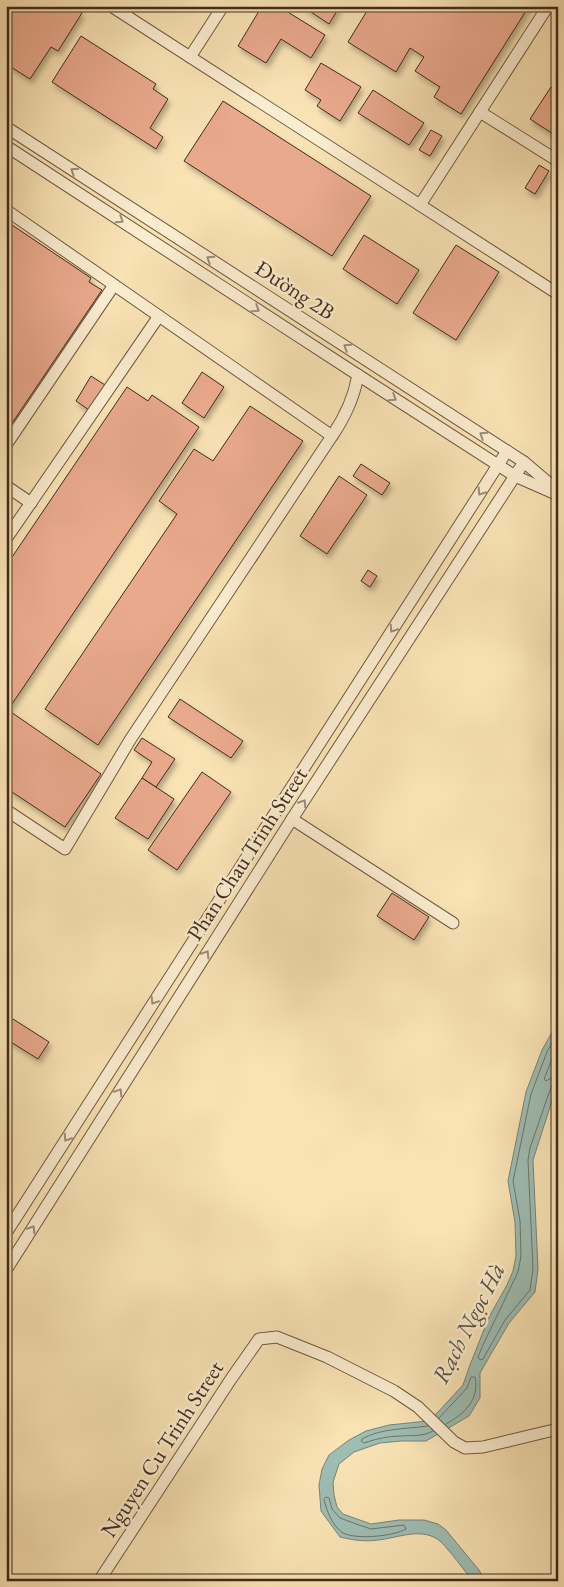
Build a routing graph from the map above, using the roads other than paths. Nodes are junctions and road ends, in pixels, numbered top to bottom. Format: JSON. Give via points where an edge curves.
{"nodes":[{"id":1,"x":111,"y":6,"type":"edge"},
{"id":2,"x":223,"y":6,"type":"edge"},
{"id":3,"x":548,"y":6,"type":"edge"},
{"id":4,"x":190,"y":57,"type":"junction"},
{"id":5,"x":480,"y":112,"type":"junction"},
{"id":6,"x":6,"y":127,"type":"edge"},
{"id":7,"x":6,"y":146,"type":"edge"},
{"id":8,"x":558,"y":161,"type":"edge"},
{"id":9,"x":420,"y":205,"type":"junction"},
{"id":10,"x":6,"y":210,"type":"edge"},
{"id":11,"x":114,"y":285,"type":"junction"},
{"id":12,"x":558,"y":294,"type":"edge"},
{"id":13,"x":158,"y":316,"type":"junction"},
{"id":14,"x":358,"y":375,"type":"junction"},
{"id":15,"x":332,"y":436,"type":"junction"},
{"id":16,"x":6,"y":445,"type":"edge"},
{"id":17,"x":507,"y":451,"type":"junction"},
{"id":18,"x":524,"y":462,"type":"junction"},
{"id":19,"x":498,"y":465,"type":"junction"},
{"id":20,"x":515,"y":476,"type":"junction"},
{"id":21,"x":6,"y":486,"type":"edge"},
{"id":22,"x":558,"y":490,"type":"edge"},
{"id":23,"x":558,"y":494,"type":"edge"},
{"id":24,"x":31,"y":503,"type":"junction"},
{"id":25,"x":6,"y":539,"type":"edge"},
{"id":26,"x":6,"y":810,"type":"edge"},
{"id":27,"x":292,"y":819,"type":"junction"},
{"id":28,"x":453,"y":923,"type":"dead end"},
{"id":29,"x":6,"y":1233,"type":"edge"},
{"id":30,"x":6,"y":1270,"type":"edge"},
{"id":31,"x":558,"y":1429,"type":"edge"},
{"id":32,"x":100,"y":1581,"type":"edge"}],
"edges":[{"from":1,"to":4,"type":"street"},
{"from":2,"to":4,"type":"street"},
{"from":3,"to":5,"type":"street"},
{"from":4,"to":9,"type":"street"},
{"from":5,"to":8,"type":"street"},
{"from":5,"to":9,"type":"street"},
{"from":17,"to":6,"type":"street","name":"Đường 2B","one_way":true},
{"from":7,"to":14,"type":"street","name":"Đường 2B","one_way":true},
{"from":9,"to":12,"type":"street"},
{"from":10,"to":11,"type":"street"},
{"from":11,"to":13,"type":"street"},
{"from":11,"to":16,"type":"street"},
{"from":13,"to":15,"type":"street"},
{"from":13,"to":24,"type":"street"},
{"from":14,"to":15,"type":"street","via":[[346,413]]},
{"from":14,"to":19,"type":"street","name":"Đường 2B","one_way":true},
{"from":15,"to":26,"type":"street","via":[[130,740],[64,849]]},
{"from":17,"to":18,"type":"street","name":"Đường 2B"},
{"from":17,"to":19,"type":"street","name":"Phan Chau Trinh Street"},
{"from":18,"to":20,"type":"street","name":"Phan Chau Trinh Street"},
{"from":18,"to":22,"type":"street","name":"Đường 2B"},
{"from":19,"to":20,"type":"street","name":"Đường 2B"},
{"from":19,"to":29,"type":"street","name":"Phan Chau Trinh Street","one_way":true},
{"from":20,"to":23,"type":"street","name":"Đường 2B"},
{"from":27,"to":20,"type":"street","name":"Phan Chau Trinh Street","one_way":true},
{"from":21,"to":24,"type":"street"},
{"from":24,"to":25,"type":"street"},
{"from":27,"to":28,"type":"street"},
{"from":30,"to":27,"type":"street","name":"Phan Chau Trinh Street","one_way":true},
{"from":31,"to":32,"type":"street","name":"Nguyen Cu Trinh Street","via":[[483,1447],[465,1448],[454,1442],[404,1396],[327,1357],[277,1337],[259,1339]]}]}
